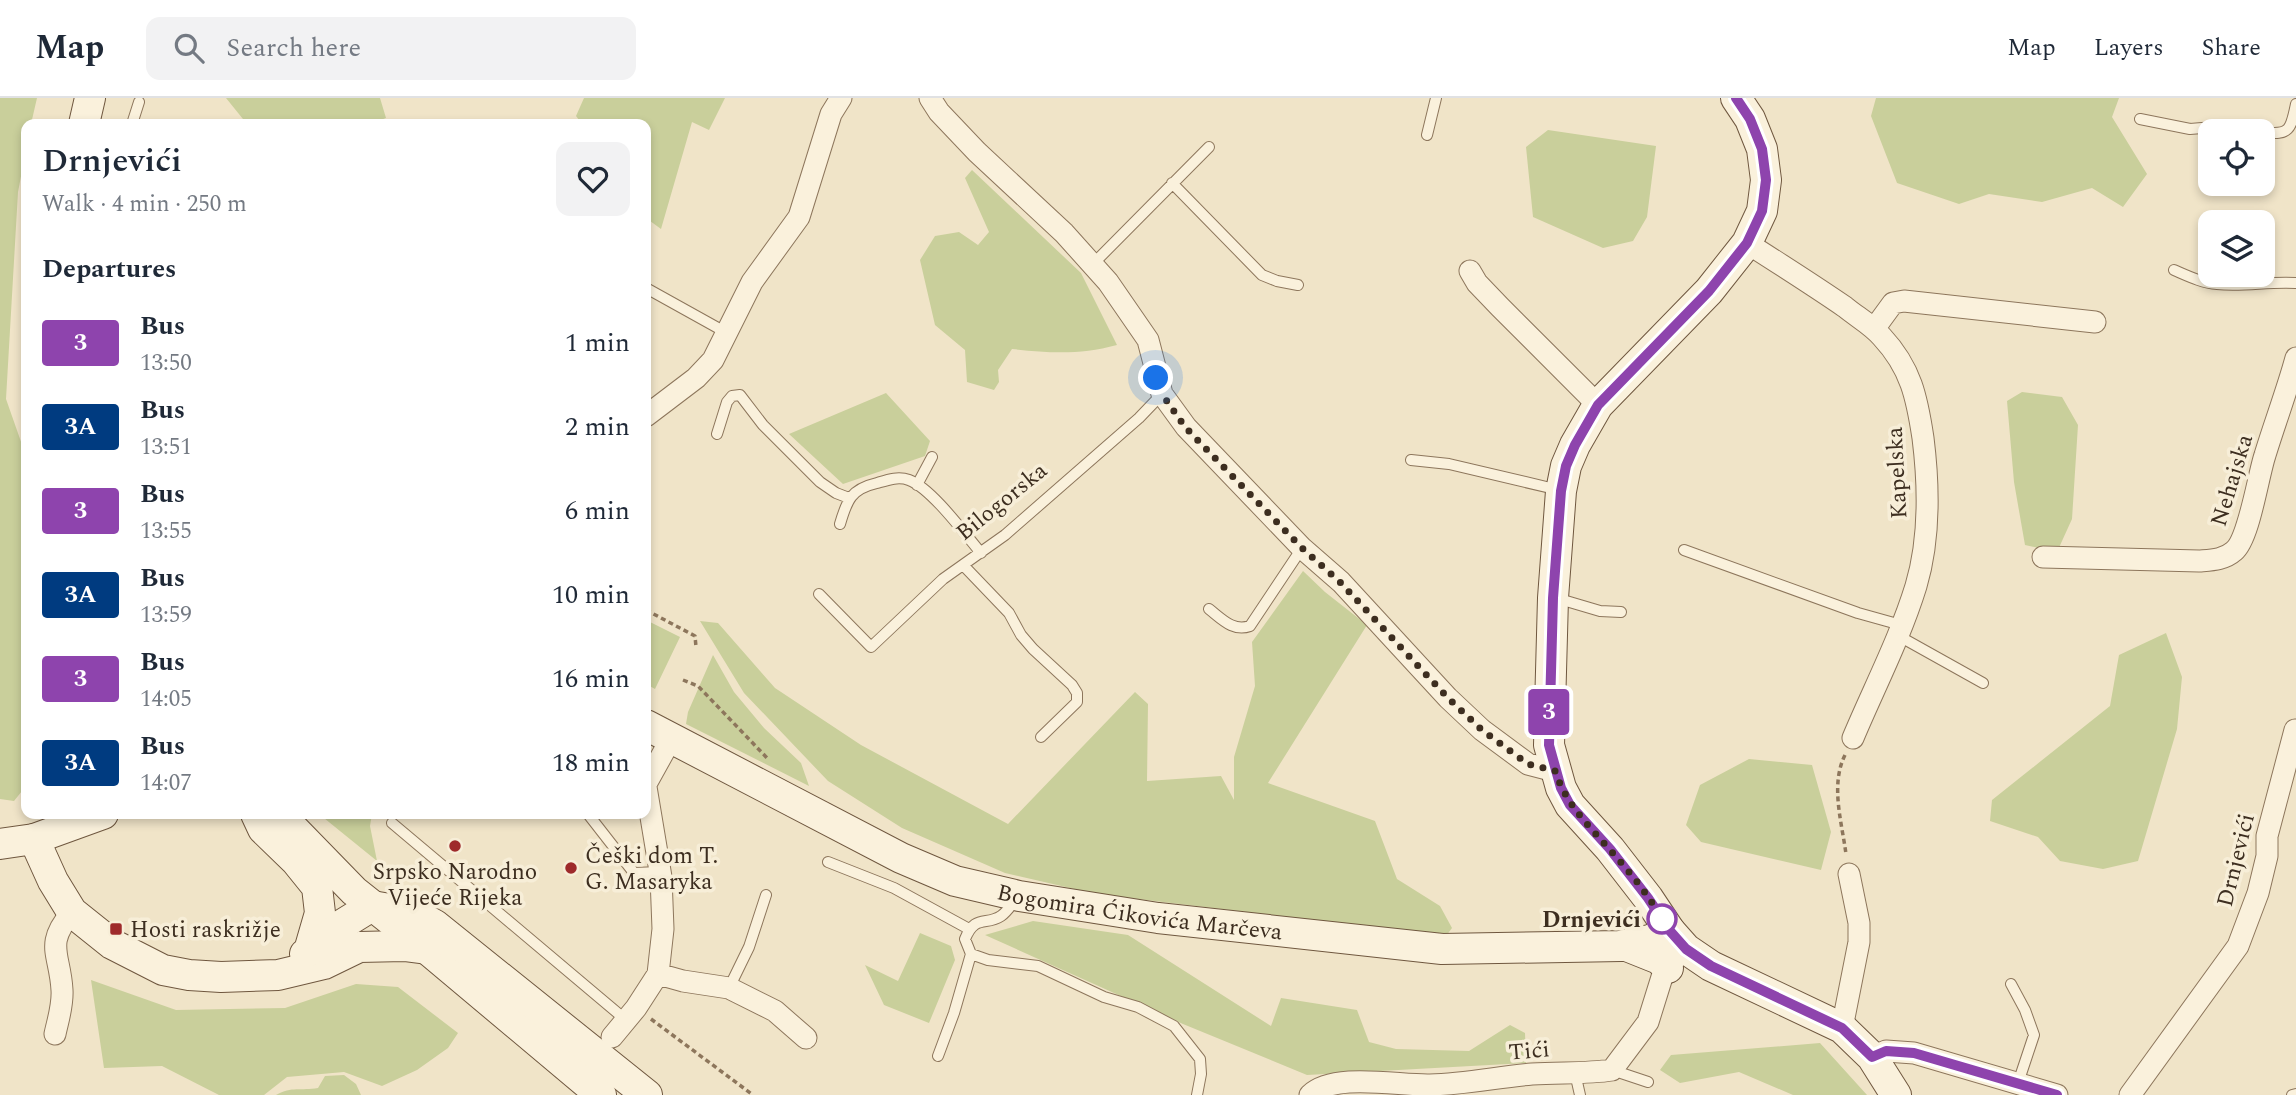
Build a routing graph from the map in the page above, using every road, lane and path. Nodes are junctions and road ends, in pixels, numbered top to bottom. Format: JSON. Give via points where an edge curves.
{"nodes":[{"id":1,"x":90,"y":98,"type":"edge"},
{"id":2,"x":841,"y":98,"type":"edge"},
{"id":3,"x":930,"y":98,"type":"edge"},
{"id":4,"x":1436,"y":98,"type":"edge"},
{"id":5,"x":1736,"y":98,"type":"edge"},
{"id":6,"x":139,"y":102,"type":"dead end"},
{"id":7,"x":2296,"y":104,"type":"edge"},
{"id":8,"x":85,"y":119,"type":"edge"},
{"id":9,"x":134,"y":119,"type":"edge"},
{"id":10,"x":2140,"y":119,"type":"dead end"},
{"id":11,"x":2198,"y":128,"type":"edge"},
{"id":12,"x":2275,"y":132,"type":"edge"},
{"id":13,"x":1427,"y":135,"type":"dead end"},
{"id":14,"x":1209,"y":147,"type":"dead end"},
{"id":15,"x":1172,"y":183,"type":"junction"},
{"id":16,"x":1747,"y":243,"type":"junction"},
{"id":17,"x":1093,"y":264,"type":"junction"},
{"id":18,"x":2174,"y":270,"type":"dead end"},
{"id":19,"x":1470,"y":271,"type":"dead end"},
{"id":20,"x":2296,"y":283,"type":"edge"},
{"id":21,"x":1298,"y":285,"type":"dead end"},
{"id":22,"x":651,"y":291,"type":"edge"},
{"id":23,"x":2095,"y":322,"type":"dead end"},
{"id":24,"x":1874,"y":329,"type":"junction"},
{"id":25,"x":727,"y":333,"type":"junction"},
{"id":26,"x":2296,"y":358,"type":"edge"},
{"id":27,"x":1162,"y":394,"type":"junction"},
{"id":28,"x":1598,"y":405,"type":"junction"},
{"id":29,"x":651,"y":412,"type":"edge"},
{"id":30,"x":717,"y":434,"type":"dead end"},
{"id":31,"x":932,"y":457,"type":"dead end"},
{"id":32,"x":1411,"y":460,"type":"dead end"},
{"id":33,"x":917,"y":485,"type":"junction"},
{"id":34,"x":1561,"y":491,"type":"junction"},
{"id":35,"x":849,"y":498,"type":"junction"},
{"id":36,"x":840,"y":524,"type":"dead end"},
{"id":37,"x":1302,"y":548,"type":"junction"},
{"id":38,"x":1684,"y":550,"type":"dead end"},
{"id":39,"x":981,"y":553,"type":"junction"},
{"id":40,"x":2043,"y":557,"type":"dead end"},
{"id":41,"x":963,"y":565,"type":"junction"},
{"id":42,"x":819,"y":594,"type":"dead end"},
{"id":43,"x":1553,"y":598,"type":"junction"},
{"id":44,"x":1209,"y":610,"type":"dead end"},
{"id":45,"x":1620,"y":612,"type":"dead end"},
{"id":46,"x":651,"y":613,"type":"edge"},
{"id":47,"x":1899,"y":630,"type":"junction"},
{"id":48,"x":696,"y":647,"type":"dead end"},
{"id":49,"x":683,"y":680,"type":"dead end"},
{"id":50,"x":1983,"y":682,"type":"dead end"},
{"id":51,"x":2295,"y":730,"type":"edge"},
{"id":52,"x":659,"y":731,"type":"edge"},
{"id":53,"x":1041,"y":737,"type":"dead end"},
{"id":54,"x":1853,"y":738,"type":"joint"},
{"id":55,"x":772,"y":762,"type":"dead end"},
{"id":56,"x":651,"y":765,"type":"edge"},
{"id":57,"x":1555,"y":771,"type":"junction"},
{"id":58,"x":651,"y":817,"type":"edge"},
{"id":59,"x":89,"y":819,"type":"edge"},
{"id":60,"x":258,"y":819,"type":"edge"},
{"id":61,"x":284,"y":819,"type":"edge"},
{"id":62,"x":592,"y":819,"type":"edge"},
{"id":63,"x":392,"y":823,"type":"dead end"},
{"id":64,"x":34,"y":839,"type":"junction"},
{"id":65,"x":0,"y":844,"type":"edge"},
{"id":66,"x":828,"y":862,"type":"dead end"},
{"id":67,"x":660,"y":872,"type":"junction"},
{"id":68,"x":1849,"y":874,"type":"joint"},
{"id":69,"x":766,"y":895,"type":"dead end"},
{"id":70,"x":1019,"y":896,"type":"junction"},
{"id":71,"x":372,"y":906,"type":"junction"},
{"id":72,"x":72,"y":912,"type":"junction"},
{"id":73,"x":969,"y":929,"type":"junction"},
{"id":74,"x":359,"y":947,"type":"junction"},
{"id":75,"x":427,"y":949,"type":"junction"},
{"id":76,"x":1674,"y":949,"type":"junction"},
{"id":77,"x":309,"y":951,"type":"junction"},
{"id":78,"x":971,"y":954,"type":"junction"},
{"id":79,"x":658,"y":974,"type":"junction"},
{"id":80,"x":246,"y":976,"type":"junction"},
{"id":81,"x":2011,"y":984,"type":"dead end"},
{"id":82,"x":729,"y":988,"type":"junction"},
{"id":83,"x":625,"y":1022,"type":"junction"},
{"id":84,"x":1842,"y":1028,"type":"junction"},
{"id":85,"x":55,"y":1034,"type":"dead end"},
{"id":86,"x":806,"y":1038,"type":"dead end"},
{"id":87,"x":938,"y":1056,"type":"dead end"},
{"id":88,"x":1872,"y":1057,"type":"junction"},
{"id":89,"x":1612,"y":1070,"type":"junction"},
{"id":90,"x":1575,"y":1073,"type":"junction"},
{"id":91,"x":1648,"y":1082,"type":"dead end"},
{"id":92,"x":2018,"y":1083,"type":"junction"},
{"id":93,"x":601,"y":1095,"type":"edge"},
{"id":94,"x":647,"y":1095,"type":"edge"},
{"id":95,"x":753,"y":1095,"type":"edge"},
{"id":96,"x":1197,"y":1095,"type":"edge"},
{"id":97,"x":1310,"y":1095,"type":"edge"},
{"id":98,"x":1580,"y":1095,"type":"edge"},
{"id":99,"x":1896,"y":1095,"type":"edge"},
{"id":100,"x":2057,"y":1095,"type":"edge"},
{"id":101,"x":2130,"y":1095,"type":"edge"}],
"edges":[{"from":1,"to":8,"type":"street"},
{"from":2,"to":25,"type":"street","via":[[831,114],[799,217],[752,282]]},
{"from":3,"to":17,"type":"street","via":[[976,152]]},
{"from":4,"to":13,"type":"lane"},
{"from":5,"to":16,"type":"street","via":[[1762,149],[1766,180],[1762,211]]},
{"from":6,"to":9,"type":"lane"},
{"from":7,"to":12,"type":"lane","via":[[2288,130]]},
{"from":10,"to":11,"type":"lane"},
{"from":14,"to":15,"type":"lane"},
{"from":15,"to":17,"type":"lane"},
{"from":15,"to":21,"type":"lane","via":[[1262,275]]},
{"from":16,"to":24,"type":"street","name":"Kapelska"},
{"from":16,"to":28,"type":"street","via":[[1709,291]]},
{"from":17,"to":27,"type":"street","via":[[1148,340]]},
{"from":18,"to":20,"type":"lane","via":[[2215,284]]},
{"from":19,"to":28,"type":"street"},
{"from":22,"to":25,"type":"lane"},
{"from":23,"to":24,"type":"street","via":[[1905,301],[1893,303]]},
{"from":24,"to":47,"type":"street","name":"Kapelska","via":[[1897,355],[1911,381],[1925,455],[1928,509],[1924,551]]},
{"from":25,"to":29,"type":"street","via":[[713,360],[696,378]]},
{"from":26,"to":40,"type":"street","name":"Nehajska","via":[[2244,537],[2236,550],[2222,558],[2199,561]]},
{"from":27,"to":37,"type":"street","via":[[1185,427]]},
{"from":27,"to":39,"type":"lane","name":"Bilogorska"},
{"from":28,"to":34,"type":"street","via":[[1575,445]]},
{"from":30,"to":35,"type":"lane","via":[[727,402],[740,396],[820,482]]},
{"from":31,"to":33,"type":"lane"},
{"from":32,"to":34,"type":"lane","via":[[1449,464]]},
{"from":33,"to":35,"type":"lane","via":[[887,480],[860,488]]},
{"from":33,"to":39,"type":"lane"},
{"from":34,"to":43,"type":"street"},
{"from":35,"to":36,"type":"lane"},
{"from":37,"to":44,"type":"lane","via":[[1250,626],[1231,626]]},
{"from":37,"to":57,"type":"street","via":[[1482,730],[1528,764]]},
{"from":38,"to":47,"type":"lane"},
{"from":39,"to":41,"type":"lane","name":"Bilogorska"},
{"from":41,"to":42,"type":"lane","name":"Bilogorska","via":[[871,647]]},
{"from":41,"to":53,"type":"lane","via":[[1077,693],[1077,702]]},
{"from":43,"to":45,"type":"lane"},
{"from":43,"to":57,"type":"street","via":[[1549,745]]},
{"from":46,"to":48,"type":"path","via":[[695,636]]},
{"from":47,"to":50,"type":"lane"},
{"from":47,"to":54,"type":"street","name":"Kapelska"},
{"from":49,"to":55,"type":"path","via":[[698,687]]},
{"from":51,"to":101,"type":"street","name":"Drnjevići","via":[[2267,836],[2258,893],[2238,946]]},
{"from":52,"to":56,"type":"street"},
{"from":52,"to":70,"type":"street","name":"Bogomira Ćikovića Marčeva","via":[[901,858],[955,881]]},
{"from":54,"to":68,"type":"path","via":[[1840,764],[1837,783]]},
{"from":57,"to":76,"type":"street","via":[[1570,805],[1641,888]]},
{"from":58,"to":67,"type":"street"},
{"from":59,"to":64,"type":"street"},
{"from":60,"to":77,"type":"street","via":[[317,887],[320,913]]},
{"from":61,"to":71,"type":"street"},
{"from":62,"to":67,"type":"lane","via":[[634,873]]},
{"from":63,"to":83,"type":"lane"},
{"from":64,"to":65,"type":"street"},
{"from":64,"to":72,"type":"street"},
{"from":66,"to":73,"type":"lane","via":[[894,888]]},
{"from":67,"to":79,"type":"street","via":[[663,929]]},
{"from":68,"to":84,"type":"street","via":[[1859,942]]},
{"from":69,"to":82,"type":"lane"},
{"from":70,"to":73,"type":"lane","via":[[1000,917]]},
{"from":70,"to":76,"type":"street","name":"Bogomira Ćikovića Marčeva","via":[[1158,918],[1414,947],[1471,950],[1624,945],[1650,940]]},
{"from":71,"to":74,"type":"street","via":[[371,921]]},
{"from":71,"to":75,"type":"street"},
{"from":71,"to":77,"type":"street"},
{"from":71,"to":94,"type":"street","via":[[413,913],[435,925]]},
{"from":72,"to":80,"type":"street","via":[[112,944],[163,970]]},
{"from":72,"to":85,"type":"street","via":[[54,944],[62,992]]},
{"from":73,"to":78,"type":"lane","via":[[965,939]]},
{"from":74,"to":75,"type":"street"},
{"from":74,"to":80,"type":"street","via":[[301,970]]},
{"from":75,"to":93,"type":"street"},
{"from":76,"to":84,"type":"street"},
{"from":76,"to":89,"type":"street","via":[[1648,1022]]},
{"from":77,"to":80,"type":"street","via":[[285,965]]},
{"from":78,"to":87,"type":"lane"},
{"from":78,"to":96,"type":"lane","via":[[1038,966],[1174,1026],[1200,1059]]},
{"from":79,"to":82,"type":"street"},
{"from":79,"to":83,"type":"street"},
{"from":81,"to":92,"type":"lane","via":[[2034,1035]]},
{"from":82,"to":86,"type":"street","via":[[775,1011]]},
{"from":83,"to":95,"type":"path"},
{"from":84,"to":88,"type":"street"},
{"from":88,"to":92,"type":"street","via":[[1886,1051],[1914,1053]]},
{"from":88,"to":99,"type":"street"},
{"from":89,"to":90,"type":"street","name":"Tići"},
{"from":89,"to":91,"type":"lane"},
{"from":90,"to":97,"type":"street","name":"Tići","via":[[1427,1085],[1382,1081],[1331,1085]]},
{"from":90,"to":98,"type":"lane"},
{"from":92,"to":100,"type":"street"}]}
